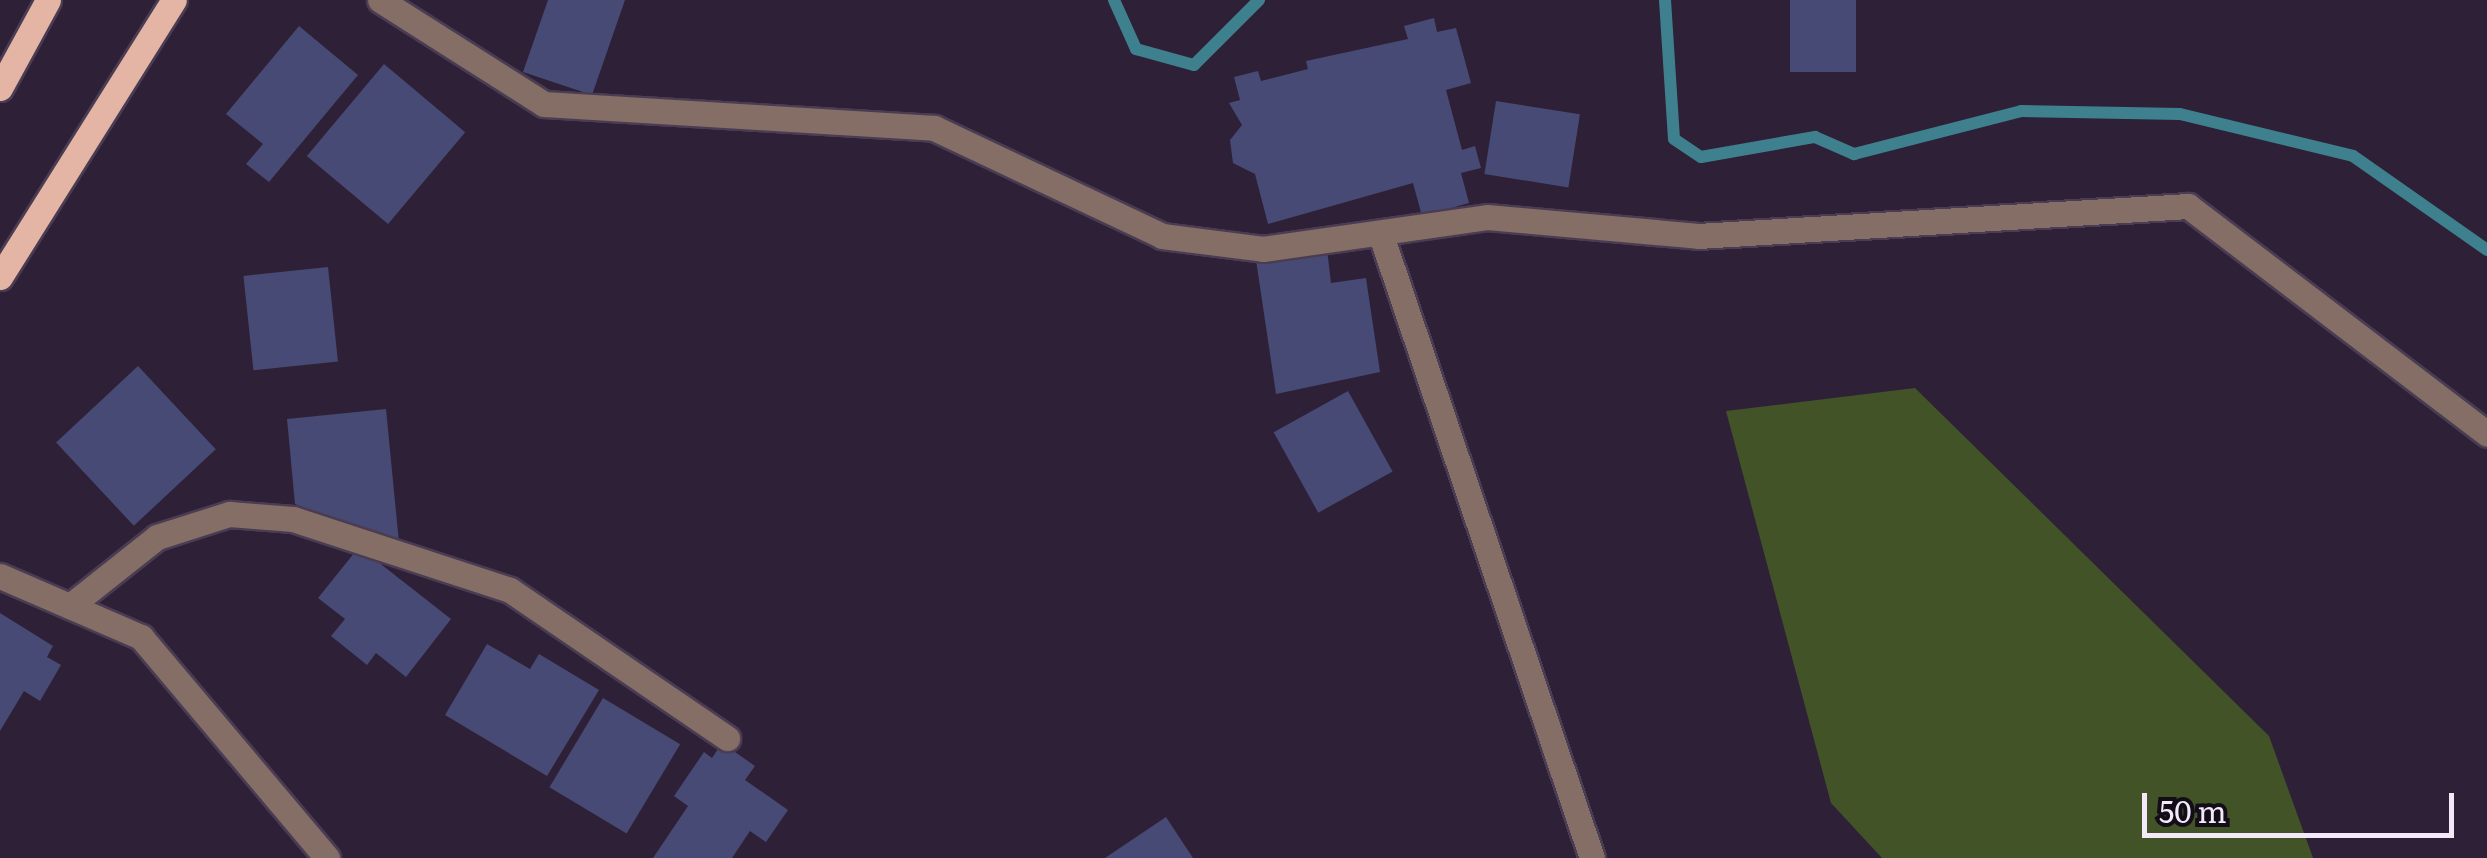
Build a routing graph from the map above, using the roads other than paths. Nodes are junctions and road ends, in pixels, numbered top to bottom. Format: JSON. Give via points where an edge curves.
{"nodes":[{"id":1,"x":48,"y":0,"type":"edge"},
{"id":2,"x":174,"y":0,"type":"edge"},
{"id":3,"x":380,"y":0,"type":"edge"},
{"id":4,"x":0,"y":88,"type":"edge"},
{"id":5,"x":1382,"y":238,"type":"junction"},
{"id":6,"x":0,"y":277,"type":"edge"},
{"id":7,"x":2487,"y":434,"type":"edge"},
{"id":8,"x":0,"y":576,"type":"edge"},
{"id":9,"x":70,"y":606,"type":"junction"},
{"id":10,"x":727,"y":738,"type":"dead end"},
{"id":11,"x":327,"y":858,"type":"edge"},
{"id":12,"x":1592,"y":858,"type":"edge"}],
"edges":[{"from":1,"to":4,"type":"main road"},
{"from":2,"to":6,"type":"main road"},
{"from":3,"to":5,"type":"street","via":[[544,104],[934,128],[1162,236],[1263,249]]},
{"from":5,"to":7,"type":"street","via":[[1487,217],[1698,236],[2188,206]]},
{"from":5,"to":12,"type":"street"},
{"from":8,"to":9,"type":"street"},
{"from":9,"to":10,"type":"street","via":[[157,536],[229,514],[293,519],[510,590]]},
{"from":9,"to":11,"type":"street","via":[[140,637]]}]}
